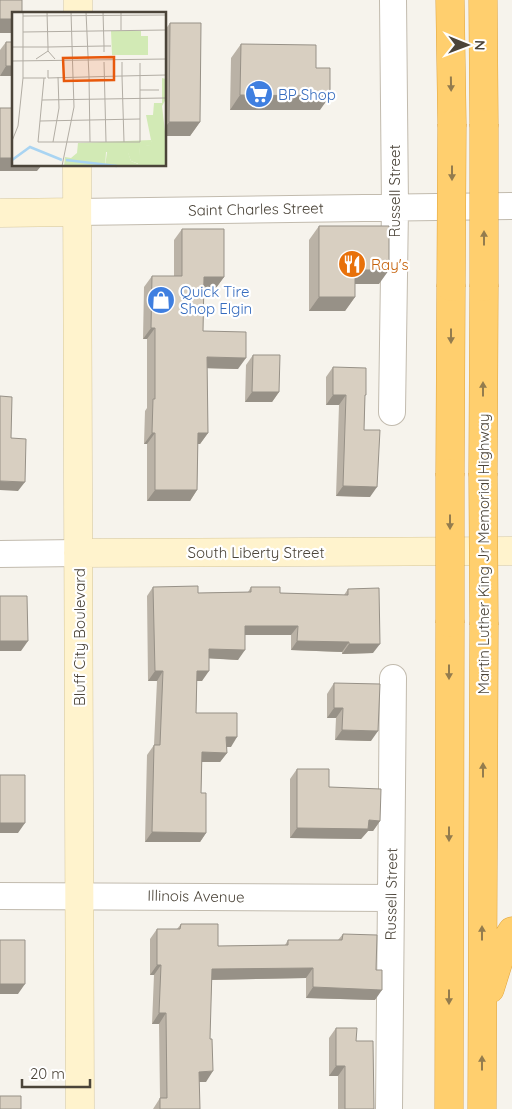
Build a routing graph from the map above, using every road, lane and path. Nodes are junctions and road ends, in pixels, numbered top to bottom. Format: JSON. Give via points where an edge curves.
{"nodes":[{"id":1,"x":393,"y":0,"type":"edge"},
{"id":2,"x":450,"y":0,"type":"edge"},
{"id":3,"x":483,"y":0,"type":"edge"},
{"id":4,"x":77,"y":166,"type":"edge"},
{"id":5,"x":512,"y":206,"type":"edge"},
{"id":6,"x":395,"y":207,"type":"junction"},
{"id":7,"x":77,"y":212,"type":"junction"},
{"id":8,"x":0,"y":213,"type":"edge"},
{"id":9,"x":392,"y":412,"type":"dead end"},
{"id":10,"x":512,"y":551,"type":"edge"},
{"id":11,"x":78,"y":553,"type":"junction"},
{"id":12,"x":0,"y":554,"type":"edge"},
{"id":13,"x":393,"y":678,"type":"dead end"},
{"id":14,"x":80,"y":895,"type":"junction"},
{"id":15,"x":0,"y":896,"type":"edge"},
{"id":16,"x":391,"y":898,"type":"junction"},
{"id":17,"x":512,"y":931,"type":"edge"},
{"id":18,"x":482,"y":1016,"type":"junction"},
{"id":19,"x":80,"y":1109,"type":"edge"},
{"id":20,"x":388,"y":1109,"type":"edge"},
{"id":21,"x":449,"y":1109,"type":"edge"},
{"id":22,"x":482,"y":1109,"type":"edge"}],
"edges":[{"from":1,"to":6,"type":"street","name":"Russell Street"},
{"from":2,"to":21,"type":"highway","one_way":true,"bridge":true},
{"from":18,"to":3,"type":"highway","name":"Martin Luther King Jr Memorial Highway","one_way":true,"bridge":true},
{"from":4,"to":7,"type":"main road","name":"Bluff City Boulevard"},
{"from":5,"to":6,"type":"street","name":"Saint Charles Street"},
{"from":6,"to":7,"type":"street","name":"Saint Charles Street"},
{"from":6,"to":9,"type":"street","name":"Russell Street"},
{"from":7,"to":8,"type":"main road","name":"Saint Charles Street"},
{"from":7,"to":11,"type":"main road","name":"Bluff City Boulevard"},
{"from":10,"to":11,"type":"main road","name":"South Liberty Street"},
{"from":11,"to":12,"type":"street","name":"South Liberty Street"},
{"from":11,"to":14,"type":"main road","name":"Bluff City Boulevard"},
{"from":13,"to":16,"type":"street","name":"Russell Street"},
{"from":14,"to":15,"type":"street","name":"Illinois Avenue"},
{"from":14,"to":16,"type":"street","name":"Illinois Avenue"},
{"from":14,"to":19,"type":"main road","name":"Bluff City Boulevard"},
{"from":16,"to":20,"type":"street","name":"Russell Street"},
{"from":17,"to":18,"type":"highway","via":[[504,944]]},
{"from":22,"to":18,"type":"highway","name":"Martin Luther King Jr Memorial Highway","one_way":true}]}
